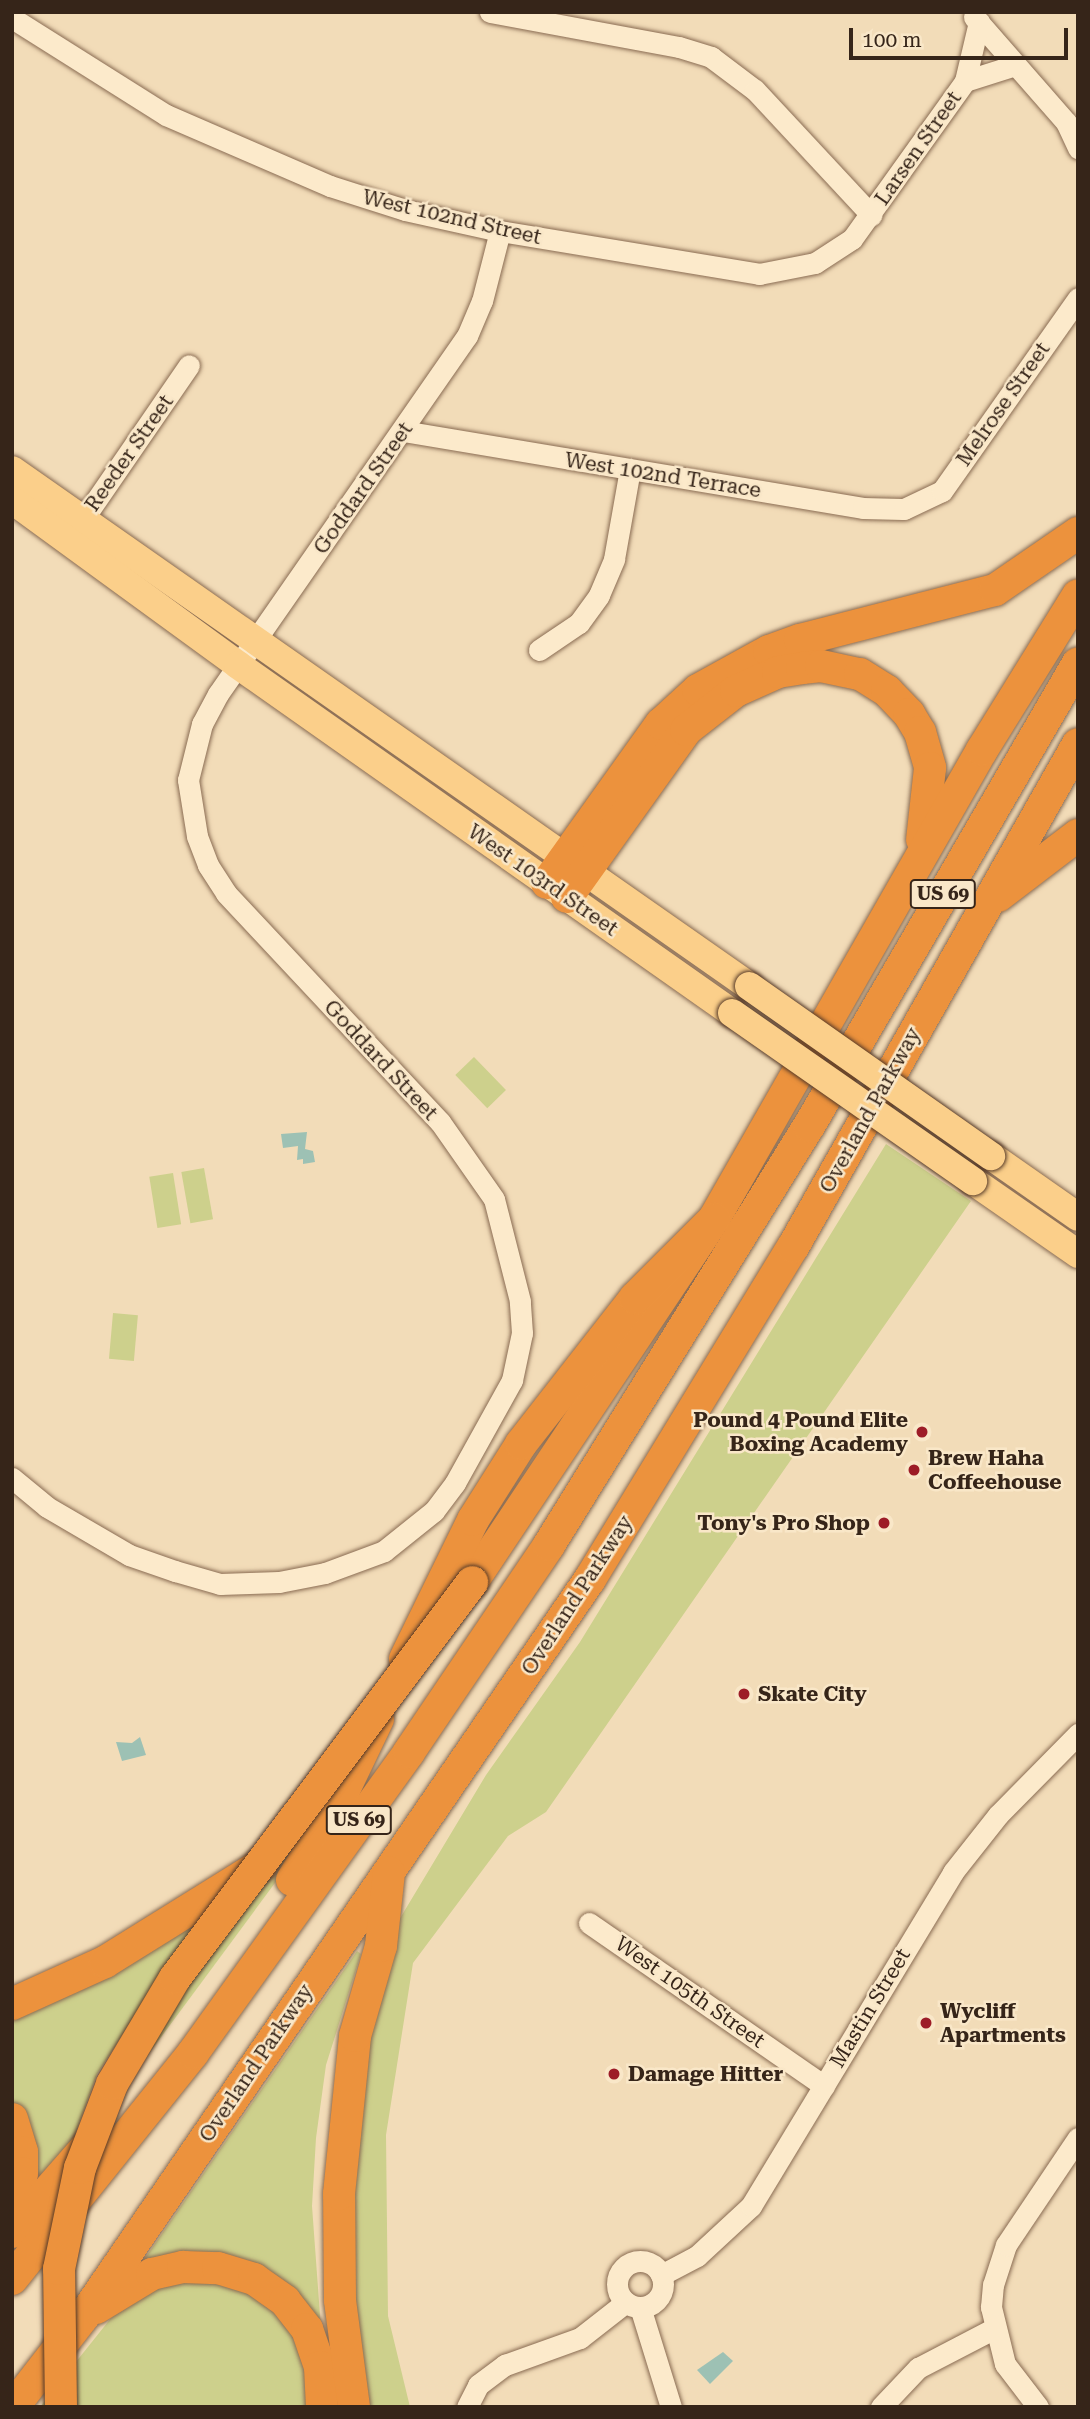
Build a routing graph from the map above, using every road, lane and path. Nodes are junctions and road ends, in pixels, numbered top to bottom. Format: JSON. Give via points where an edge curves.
{"nodes":[{"id":1,"x":490,"y":12,"type":"edge"},
{"id":2,"x":975,"y":17,"type":"edge"},
{"id":3,"x":12,"y":18,"type":"edge"},
{"id":4,"x":1015,"y":65,"type":"junction"},
{"id":5,"x":965,"y":81,"type":"junction"},
{"id":6,"x":1078,"y":148,"type":"edge"},
{"id":7,"x":871,"y":215,"type":"junction"},
{"id":8,"x":500,"y":231,"type":"junction"},
{"id":9,"x":1078,"y":298,"type":"edge"},
{"id":10,"x":190,"y":365,"type":"dead end"},
{"id":11,"x":403,"y":431,"type":"junction"},
{"id":12,"x":630,"y":469,"type":"junction"},
{"id":13,"x":12,"y":470,"type":"edge"},
{"id":14,"x":12,"y":500,"type":"edge"},
{"id":15,"x":922,"y":503,"type":"joint"},
{"id":16,"x":76,"y":530,"type":"junction"},
{"id":17,"x":1078,"y":533,"type":"edge"},
{"id":18,"x":1078,"y":594,"type":"edge"},
{"id":19,"x":255,"y":642,"type":"junction"},
{"id":20,"x":538,"y":650,"type":"dead end"},
{"id":21,"x":1078,"y":663,"type":"edge"},
{"id":22,"x":238,"y":665,"type":"junction"},
{"id":23,"x":1078,"y":744,"type":"edge"},
{"id":24,"x":1078,"y":835,"type":"edge"},
{"id":25,"x":919,"y":861,"type":"junction"},
{"id":26,"x":566,"y":877,"type":"junction"},
{"id":27,"x":985,"y":906,"type":"junction"},
{"id":28,"x":1078,"y":1217,"type":"edge"},
{"id":29,"x":713,"y":1219,"type":"junction"},
{"id":30,"x":1078,"y":1254,"type":"edge"},
{"id":31,"x":12,"y":1478,"type":"edge"},
{"id":32,"x":1078,"y":1734,"type":"edge"},
{"id":33,"x":262,"y":1864,"type":"junction"},
{"id":34,"x":389,"y":1869,"type":"junction"},
{"id":35,"x":589,"y":1923,"type":"dead end"},
{"id":36,"x":12,"y":2004,"type":"edge"},
{"id":37,"x":824,"y":2086,"type":"junction"},
{"id":38,"x":12,"y":2119,"type":"edge"},
{"id":39,"x":1078,"y":2138,"type":"edge"},
{"id":40,"x":12,"y":2218,"type":"edge"},
{"id":41,"x":12,"y":2232,"type":"edge"},
{"id":42,"x":661,"y":2275,"type":"junction"},
{"id":43,"x":12,"y":2279,"type":"edge"},
{"id":44,"x":634,"y":2305,"type":"junction"},
{"id":45,"x":83,"y":2317,"type":"junction"},
{"id":46,"x":995,"y":2328,"type":"junction"},
{"id":47,"x":13,"y":2407,"type":"edge"},
{"id":48,"x":61,"y":2407,"type":"edge"},
{"id":49,"x":322,"y":2407,"type":"edge"},
{"id":50,"x":354,"y":2407,"type":"edge"},
{"id":51,"x":467,"y":2407,"type":"edge"},
{"id":52,"x":671,"y":2407,"type":"edge"},
{"id":53,"x":881,"y":2407,"type":"edge"},
{"id":54,"x":1038,"y":2407,"type":"edge"}],
"edges":[{"from":1,"to":7,"type":"street","via":[[711,57],[755,90]]},
{"from":2,"to":4,"type":"street"},
{"from":2,"to":5,"type":"street","name":"Larsen Street"},
{"from":3,"to":8,"type":"street","name":"West 102nd Street","via":[[117,88],[262,161],[405,210]]},
{"from":4,"to":5,"type":"street","name":"Larsen Street"},
{"from":4,"to":6,"type":"street","via":[[1066,122]]},
{"from":5,"to":7,"type":"street","name":"Larsen Street"},
{"from":7,"to":8,"type":"street","name":"West 102nd Street","via":[[852,239],[827,257],[766,274]]},
{"from":8,"to":11,"type":"street","name":"Goddard Street","via":[[482,301],[467,336]]},
{"from":9,"to":15,"type":"street","name":"Melrose Street","via":[[956,473],[942,491]]},
{"from":10,"to":16,"type":"street","name":"Reeder Street"},
{"from":11,"to":12,"type":"street","name":"West 102nd Terrace"},
{"from":11,"to":19,"type":"street","name":"Goddard Street"},
{"from":12,"to":15,"type":"street","name":"West 102nd Terrace","via":[[863,508],[904,509]]},
{"from":12,"to":20,"type":"street","via":[[606,582],[579,623]]},
{"from":13,"to":16,"type":"main road","name":"West 103rd Street"},
{"from":14,"to":16,"type":"main road","name":"West 103rd Street"},
{"from":16,"to":19,"type":"main road","name":"West 103rd Street"},
{"from":16,"to":22,"type":"main road","name":"West 103rd Street"},
{"from":17,"to":26,"type":"highway","via":[[995,590],[800,640],[769,651],[698,690],[661,724]]},
{"from":18,"to":25,"type":"highway"},
{"from":19,"to":22,"type":"street","name":"Goddard Street"},
{"from":19,"to":26,"type":"main road","name":"West 103rd Street"},
{"from":21,"to":43,"type":"highway","name":"Overland Parkway","number":"US 69","via":[[809,1126],[549,1545],[409,1752],[193,2053]]},
{"from":22,"to":26,"type":"main road","name":"West 103rd Street"},
{"from":22,"to":31,"type":"street","name":"Goddard Street","via":[[212,704],[192,754],[190,809],[208,865],[243,912],[432,1113],[494,1199],[517,1274],[522,1333],[512,1380],[455,1483],[434,1511],[384,1551],[325,1573],[279,1582],[220,1584],[175,1572],[129,1555],[47,1507]]},
{"from":23,"to":27,"type":"highway","name":"Overland Parkway","number":"US 69"},
{"from":24,"to":27,"type":"highway"},
{"from":25,"to":26,"type":"highway","via":[[931,786],[920,732],[899,701],[874,682],[821,666],[778,672],[736,691],[702,715]]},
{"from":25,"to":29,"type":"highway"},
{"from":26,"to":28,"type":"main road","name":"West 103rd Street","bridge":true,"via":[[749,986]]},
{"from":26,"to":30,"type":"main road","name":"West 103rd Street","bridge":true,"via":[[732,1013]]},
{"from":27,"to":34,"type":"highway","name":"Overland Parkway","number":"US 69","via":[[793,1247],[590,1579]]},
{"from":29,"to":33,"type":"highway","bridge":true,"via":[[472,1582]]},
{"from":29,"to":41,"type":"highway","via":[[635,1298],[521,1444],[448,1568],[350,1781],[310,1854],[197,2014]]},
{"from":32,"to":37,"type":"street","name":"Mastin Street","via":[[998,1815],[953,1872]]},
{"from":33,"to":36,"type":"highway","bridge":true,"via":[[105,1962]]},
{"from":33,"to":48,"type":"highway","bridge":true,"via":[[175,1978],[133,2045],[95,2124],[80,2168],[59,2269]]},
{"from":34,"to":45,"type":"highway","name":"Overland Parkway","number":"US 69"},
{"from":34,"to":50,"type":"highway","via":[[381,1946],[355,2036],[338,2194],[340,2300]]},
{"from":35,"to":37,"type":"street","name":"West 105th Street"},
{"from":37,"to":42,"type":"street","name":"Mastin Street","via":[[751,2206],[697,2256]]},
{"from":38,"to":40,"type":"highway","via":[[22,2174]]},
{"from":39,"to":46,"type":"street","via":[[1006,2245],[993,2285]]},
{"from":42,"to":44,"type":"street","via":[[659,2296]]},
{"from":42,"to":44,"type":"street","via":[[644,2261],[624,2267],[618,2289]]},
{"from":44,"to":51,"type":"street","via":[[580,2339],[505,2365],[478,2385]]},
{"from":44,"to":52,"type":"street"},
{"from":45,"to":47,"type":"highway","name":"Overland Parkway","number":"US 69"},
{"from":45,"to":49,"type":"highway","via":[[130,2286],[183,2267],[218,2268],[254,2279],[285,2301],[307,2329],[320,2367]]},
{"from":46,"to":53,"type":"street","via":[[918,2368]]},
{"from":46,"to":54,"type":"street","via":[[1005,2364]]}]}
